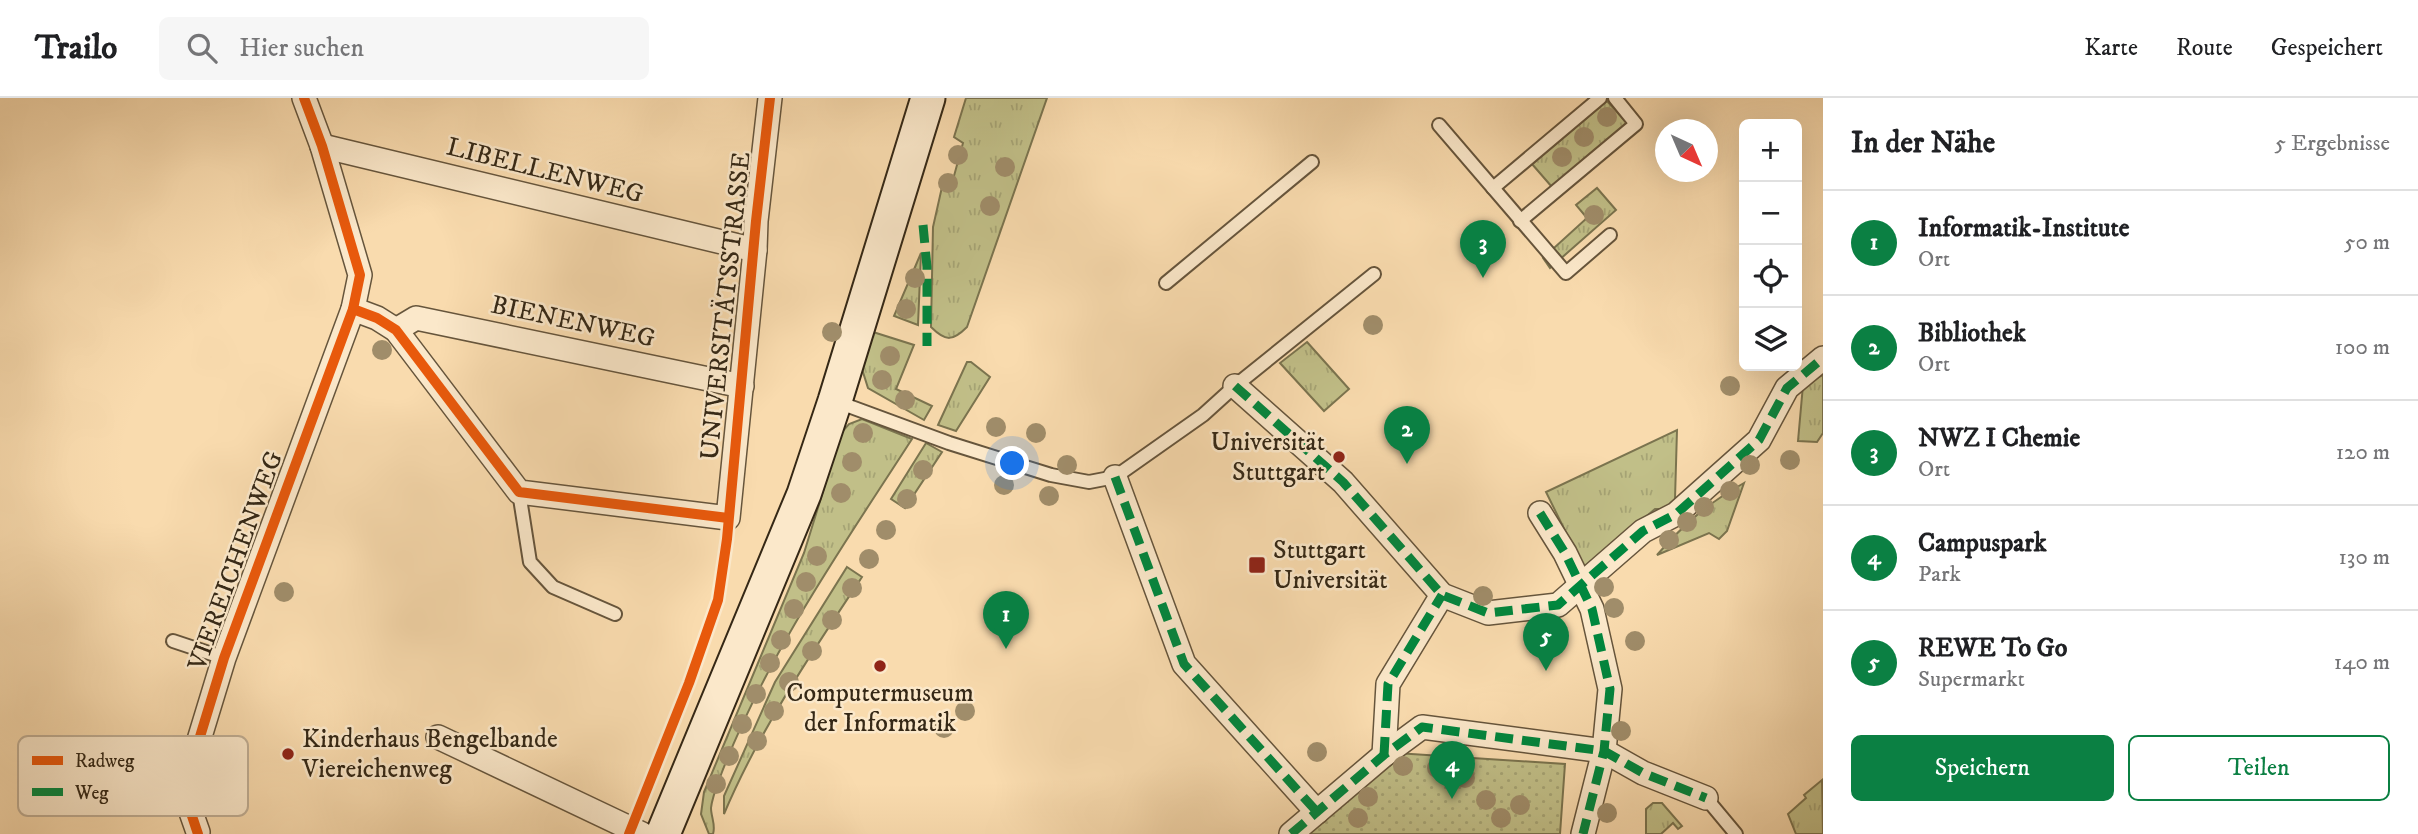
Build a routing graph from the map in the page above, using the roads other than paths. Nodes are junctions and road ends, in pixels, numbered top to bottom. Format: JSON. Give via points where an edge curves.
{"nodes":[{"id":1,"x":304,"y":98,"type":"edge"},
{"id":2,"x":770,"y":98,"type":"edge"},
{"id":3,"x":928,"y":98,"type":"edge"},
{"id":4,"x":1600,"y":98,"type":"edge"},
{"id":5,"x":1615,"y":98,"type":"edge"},
{"id":6,"x":1439,"y":125,"type":"dead end"},
{"id":7,"x":321,"y":146,"type":"junction"},
{"id":8,"x":1312,"y":162,"type":"dead end"},
{"id":9,"x":1493,"y":188,"type":"junction"},
{"id":10,"x":1520,"y":221,"type":"junction"},
{"id":11,"x":1610,"y":235,"type":"dead end"},
{"id":12,"x":755,"y":250,"type":"junction"},
{"id":13,"x":1374,"y":274,"type":"dead end"},
{"id":14,"x":1166,"y":283,"type":"dead end"},
{"id":15,"x":353,"y":309,"type":"junction"},
{"id":16,"x":396,"y":330,"type":"junction"},
{"id":17,"x":1823,"y":358,"type":"edge"},
{"id":18,"x":742,"y":386,"type":"junction"},
{"id":19,"x":1235,"y":386,"type":"junction"},
{"id":20,"x":835,"y":401,"type":"junction"},
{"id":21,"x":1115,"y":477,"type":"junction"},
{"id":22,"x":519,"y":492,"type":"junction"},
{"id":23,"x":1540,"y":513,"type":"dead end"},
{"id":24,"x":1580,"y":585,"type":"junction"},
{"id":25,"x":1441,"y":595,"type":"junction"},
{"id":26,"x":615,"y":614,"type":"dead end"},
{"id":27,"x":173,"y":641,"type":"dead end"},
{"id":28,"x":224,"y":657,"type":"junction"},
{"id":29,"x":200,"y":736,"type":"edge"},
{"id":30,"x":438,"y":737,"type":"dead end"},
{"id":31,"x":1604,"y":751,"type":"junction"},
{"id":32,"x":1384,"y":755,"type":"junction"},
{"id":33,"x":1706,"y":799,"type":"joint"},
{"id":34,"x":1317,"y":812,"type":"junction"},
{"id":35,"x":193,"y":816,"type":"edge"},
{"id":36,"x":198,"y":832,"type":"dead end"},
{"id":37,"x":642,"y":834,"type":"edge"},
{"id":38,"x":663,"y":834,"type":"edge"},
{"id":39,"x":1292,"y":834,"type":"edge"},
{"id":40,"x":1583,"y":834,"type":"edge"},
{"id":41,"x":1736,"y":834,"type":"edge"}],
"edges":[{"from":1,"to":7,"type":"street","name":"VIEREICHENWEG"},
{"from":2,"to":12,"type":"street","name":"UNIVERSITÄTSSTRASSE"},
{"from":3,"to":20,"type":"street"},
{"from":4,"to":9,"type":"lane"},
{"from":5,"to":10,"type":"lane","via":[[1636,124]]},
{"from":6,"to":9,"type":"lane"},
{"from":7,"to":12,"type":"street","name":"LIBELLENWEG"},
{"from":7,"to":15,"type":"street","name":"VIEREICHENWEG","via":[[359,275]]},
{"from":8,"to":14,"type":"lane"},
{"from":9,"to":10,"type":"lane"},
{"from":10,"to":11,"type":"lane","via":[[1566,273]]},
{"from":12,"to":18,"type":"street","name":"UNIVERSITÄTSSTRASSE"},
{"from":13,"to":19,"type":"lane"},
{"from":15,"to":16,"type":"street"},
{"from":15,"to":28,"type":"street","name":"VIEREICHENWEG"},
{"from":16,"to":18,"type":"street","name":"BIENENWEG","via":[[416,318]]},
{"from":16,"to":22,"type":"street"},
{"from":17,"to":24,"type":"street","via":[[1787,388],[1759,440],[1676,514],[1643,531]]},
{"from":18,"to":22,"type":"street","name":"UNIVERSITÄTSSTRASSE","via":[[728,518]]},
{"from":19,"to":21,"type":"lane","via":[[1203,415]]},
{"from":19,"to":25,"type":"street","via":[[1343,482]]},
{"from":20,"to":21,"type":"lane","via":[[1051,475],[1089,482]]},
{"from":20,"to":38,"type":"street","via":[[804,494]]},
{"from":21,"to":34,"type":"street","via":[[1184,664]]},
{"from":22,"to":26,"type":"lane","via":[[530,562],[552,587]]},
{"from":23,"to":24,"type":"street"},
{"from":24,"to":25,"type":"street","via":[[1558,605],[1488,613]]},
{"from":24,"to":31,"type":"street","via":[[1592,609],[1610,689]]},
{"from":25,"to":32,"type":"street","via":[[1388,684]]},
{"from":27,"to":28,"type":"lane"},
{"from":28,"to":29,"type":"street","name":"VIEREICHENWEG"},
{"from":30,"to":37,"type":"street"},
{"from":31,"to":32,"type":"street","via":[[1422,727]]},
{"from":31,"to":33,"type":"street"},
{"from":31,"to":40,"type":"street"},
{"from":32,"to":34,"type":"street"},
{"from":33,"to":41,"type":"lane"},
{"from":34,"to":39,"type":"street"},
{"from":35,"to":36,"type":"street","name":"VIEREICHENWEG"}]}
